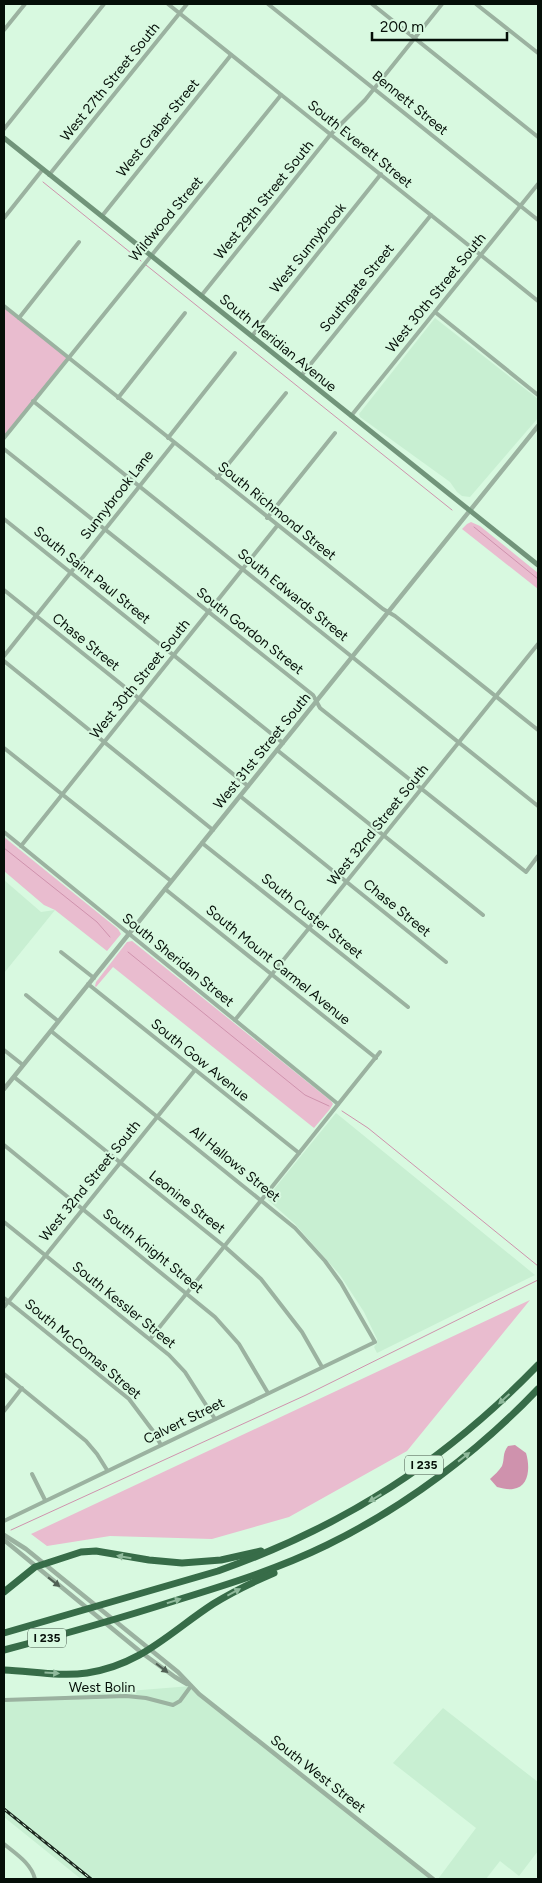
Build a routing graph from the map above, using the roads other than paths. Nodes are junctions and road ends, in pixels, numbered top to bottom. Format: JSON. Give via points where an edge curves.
{"nodes":[{"id":1,"x":25,"y":4,"type":"edge"},
{"id":2,"x":104,"y":4,"type":"edge"},
{"id":3,"x":168,"y":4,"type":"edge"},
{"id":4,"x":187,"y":4,"type":"edge"},
{"id":5,"x":268,"y":4,"type":"edge"},
{"id":6,"x":372,"y":4,"type":"edge"},
{"id":7,"x":442,"y":4,"type":"edge"},
{"id":8,"x":476,"y":4,"type":"edge"},
{"id":9,"x":180,"y":13,"type":"junction"},
{"id":10,"x":4,"y":30,"type":"edge"},
{"id":11,"x":415,"y":38,"type":"junction"},
{"id":12,"x":538,"y":53,"type":"edge"},
{"id":13,"x":231,"y":55,"type":"junction"},
{"id":14,"x":374,"y":88,"type":"junction"},
{"id":15,"x":281,"y":95,"type":"junction"},
{"id":16,"x":4,"y":129,"type":"edge"},
{"id":17,"x":331,"y":134,"type":"junction"},
{"id":18,"x":538,"y":136,"type":"edge"},
{"id":19,"x":4,"y":138,"type":"edge"},
{"id":20,"x":43,"y":169,"type":"junction"},
{"id":21,"x":381,"y":174,"type":"junction"},
{"id":22,"x":49,"y":175,"type":"junction"},
{"id":23,"x":538,"y":184,"type":"edge"},
{"id":24,"x":520,"y":206,"type":"junction"},
{"id":25,"x":431,"y":215,"type":"junction"},
{"id":26,"x":102,"y":216,"type":"junction"},
{"id":27,"x":4,"y":218,"type":"edge"},
{"id":28,"x":538,"y":220,"type":"edge"},
{"id":29,"x":79,"y":242,"type":"dead end"},
{"id":30,"x":481,"y":254,"type":"junction"},
{"id":31,"x":151,"y":256,"type":"junction"},
{"id":32,"x":201,"y":296,"type":"junction"},
{"id":33,"x":538,"y":301,"type":"edge"},
{"id":34,"x":4,"y":306,"type":"edge"},
{"id":35,"x":435,"y":312,"type":"junction"},
{"id":36,"x":185,"y":313,"type":"dead end"},
{"id":37,"x":19,"y":318,"type":"junction"},
{"id":38,"x":252,"y":336,"type":"junction"},
{"id":39,"x":235,"y":353,"type":"dead end"},
{"id":40,"x":68,"y":358,"type":"junction"},
{"id":41,"x":302,"y":376,"type":"junction"},
{"id":42,"x":286,"y":393,"type":"dead end"},
{"id":43,"x":538,"y":395,"type":"edge"},
{"id":44,"x":118,"y":398,"type":"junction"},
{"id":45,"x":33,"y":401,"type":"junction"},
{"id":46,"x":351,"y":416,"type":"junction"},
{"id":47,"x":538,"y":426,"type":"edge"},
{"id":48,"x":335,"y":433,"type":"dead end"},
{"id":49,"x":4,"y":438,"type":"edge"},
{"id":50,"x":168,"y":438,"type":"junction"},
{"id":51,"x":174,"y":443,"type":"junction"},
{"id":52,"x":4,"y":449,"type":"edge"},
{"id":53,"x":217,"y":478,"type":"junction"},
{"id":54,"x":139,"y":486,"type":"junction"},
{"id":55,"x":470,"y":511,"type":"junction"},
{"id":56,"x":267,"y":518,"type":"junction"},
{"id":57,"x":4,"y":519,"type":"edge"},
{"id":58,"x":277,"y":526,"type":"junction"},
{"id":59,"x":105,"y":530,"type":"junction"},
{"id":60,"x":538,"y":565,"type":"edge"},
{"id":61,"x":243,"y":569,"type":"junction"},
{"id":62,"x":70,"y":572,"type":"junction"},
{"id":63,"x":4,"y":590,"type":"edge"},
{"id":64,"x":208,"y":612,"type":"junction"},
{"id":65,"x":388,"y":613,"type":"junction"},
{"id":66,"x":36,"y":616,"type":"junction"},
{"id":67,"x":538,"y":644,"type":"edge"},
{"id":68,"x":174,"y":655,"type":"junction"},
{"id":69,"x":4,"y":656,"type":"edge"},
{"id":70,"x":352,"y":657,"type":"junction"},
{"id":71,"x":4,"y":661,"type":"edge"},
{"id":72,"x":496,"y":697,"type":"junction"},
{"id":73,"x":139,"y":698,"type":"junction"},
{"id":74,"x":317,"y":700,"type":"junction"},
{"id":75,"x":538,"y":730,"type":"edge"},
{"id":76,"x":104,"y":742,"type":"junction"},
{"id":77,"x":283,"y":743,"type":"junction"},
{"id":78,"x":459,"y":743,"type":"junction"},
{"id":79,"x":4,"y":748,"type":"edge"},
{"id":80,"x":277,"y":750,"type":"junction"},
{"id":81,"x":248,"y":786,"type":"junction"},
{"id":82,"x":422,"y":790,"type":"junction"},
{"id":83,"x":62,"y":794,"type":"junction"},
{"id":84,"x":240,"y":796,"type":"junction"},
{"id":85,"x":538,"y":806,"type":"edge"},
{"id":86,"x":213,"y":830,"type":"junction"},
{"id":87,"x":4,"y":832,"type":"edge"},
{"id":88,"x":385,"y":836,"type":"junction"},
{"id":89,"x":202,"y":843,"type":"junction"},
{"id":90,"x":21,"y":846,"type":"junction"},
{"id":91,"x":538,"y":856,"type":"edge"},
{"id":92,"x":171,"y":882,"type":"junction"},
{"id":93,"x":347,"y":882,"type":"junction"},
{"id":94,"x":165,"y":889,"type":"junction"},
{"id":95,"x":483,"y":915,"type":"dead end"},
{"id":96,"x":310,"y":928,"type":"junction"},
{"id":97,"x":129,"y":934,"type":"junction"},
{"id":98,"x":61,"y":952,"type":"dead end"},
{"id":99,"x":446,"y":962,"type":"dead end"},
{"id":100,"x":272,"y":974,"type":"junction"},
{"id":101,"x":94,"y":978,"type":"junction"},
{"id":102,"x":88,"y":984,"type":"junction"},
{"id":103,"x":26,"y":995,"type":"dead end"},
{"id":104,"x":408,"y":1007,"type":"dead end"},
{"id":105,"x":235,"y":1020,"type":"junction"},
{"id":106,"x":58,"y":1021,"type":"junction"},
{"id":107,"x":51,"y":1031,"type":"junction"},
{"id":108,"x":4,"y":1050,"type":"edge"},
{"id":109,"x":380,"y":1052,"type":"dead end"},
{"id":110,"x":376,"y":1058,"type":"junction"},
{"id":111,"x":23,"y":1066,"type":"junction"},
{"id":112,"x":195,"y":1070,"type":"junction"},
{"id":113,"x":14,"y":1077,"type":"junction"},
{"id":114,"x":4,"y":1089,"type":"edge"},
{"id":115,"x":338,"y":1104,"type":"junction"},
{"id":116,"x":158,"y":1116,"type":"junction"},
{"id":117,"x":4,"y":1145,"type":"edge"},
{"id":118,"x":298,"y":1154,"type":"junction"},
{"id":119,"x":119,"y":1163,"type":"junction"},
{"id":120,"x":261,"y":1200,"type":"junction"},
{"id":121,"x":82,"y":1209,"type":"junction"},
{"id":122,"x":4,"y":1222,"type":"edge"},
{"id":123,"x":224,"y":1246,"type":"junction"},
{"id":124,"x":45,"y":1256,"type":"junction"},
{"id":125,"x":187,"y":1292,"type":"junction"},
{"id":126,"x":4,"y":1298,"type":"edge"},
{"id":127,"x":8,"y":1301,"type":"junction"},
{"id":128,"x":4,"y":1307,"type":"edge"},
{"id":129,"x":150,"y":1339,"type":"junction"},
{"id":130,"x":375,"y":1342,"type":"joint"},
{"id":131,"x":538,"y":1365,"type":"edge"},
{"id":132,"x":322,"y":1367,"type":"junction"},
{"id":133,"x":4,"y":1374,"type":"edge"},
{"id":134,"x":22,"y":1388,"type":"junction"},
{"id":135,"x":538,"y":1389,"type":"edge"},
{"id":136,"x":268,"y":1393,"type":"junction"},
{"id":137,"x":4,"y":1412,"type":"edge"},
{"id":138,"x":215,"y":1419,"type":"junction"},
{"id":139,"x":161,"y":1445,"type":"junction"},
{"id":140,"x":107,"y":1470,"type":"junction"},
{"id":141,"x":32,"y":1474,"type":"dead end"},
{"id":142,"x":45,"y":1500,"type":"junction"},
{"id":143,"x":4,"y":1521,"type":"edge"},
{"id":144,"x":4,"y":1535,"type":"edge"},
{"id":145,"x":4,"y":1540,"type":"edge"},
{"id":146,"x":292,"y":1541,"type":"junction"},
{"id":147,"x":327,"y":1545,"type":"junction"},
{"id":148,"x":43,"y":1563,"type":"junction"},
{"id":149,"x":35,"y":1567,"type":"junction"},
{"id":150,"x":4,"y":1592,"type":"edge"},
{"id":151,"x":4,"y":1634,"type":"edge"},
{"id":152,"x":150,"y":1649,"type":"junction"},
{"id":153,"x":4,"y":1650,"type":"edge"},
{"id":154,"x":142,"y":1653,"type":"junction"},
{"id":155,"x":4,"y":1670,"type":"edge"},
{"id":156,"x":190,"y":1686,"type":"junction"},
{"id":157,"x":4,"y":1700,"type":"edge"},
{"id":158,"x":4,"y":1844,"type":"edge"},
{"id":159,"x":34,"y":1879,"type":"edge"},
{"id":160,"x":433,"y":1879,"type":"edge"}],
"edges":[{"from":1,"to":10,"type":"street"},
{"from":2,"to":16,"type":"street"},
{"from":3,"to":9,"type":"street","name":"South Everett Street"},
{"from":4,"to":9,"type":"street","name":"West 27th Street South"},
{"from":5,"to":14,"type":"street","name":"Bennett Street"},
{"from":6,"to":11,"type":"street"},
{"from":7,"to":11,"type":"street","name":"West 29th Street South"},
{"from":8,"to":12,"type":"street"},
{"from":9,"to":13,"type":"street","name":"South Everett Street"},
{"from":9,"to":22,"type":"street","name":"West 27th Street South"},
{"from":11,"to":14,"type":"street","name":"West 29th Street South"},
{"from":11,"to":18,"type":"street"},
{"from":13,"to":15,"type":"street","name":"South Everett Street"},
{"from":13,"to":26,"type":"street","name":"West Graber Street"},
{"from":14,"to":17,"type":"street","name":"West 29th Street South"},
{"from":14,"to":24,"type":"street","name":"Bennett Street"},
{"from":15,"to":17,"type":"street","name":"South Everett Street"},
{"from":15,"to":31,"type":"street","name":"Wildwood Street"},
{"from":17,"to":21,"type":"street","name":"South Everett Street"},
{"from":17,"to":32,"type":"street","name":"West 29th Street South"},
{"from":19,"to":20,"type":"main road","name":"South Meridian Avenue"},
{"from":20,"to":22,"type":"main road","name":"South Meridian Avenue"},
{"from":20,"to":27,"type":"street"},
{"from":21,"to":25,"type":"street","name":"South Everett Street"},
{"from":21,"to":38,"type":"street","name":"West Sunnybrook"},
{"from":22,"to":26,"type":"main road","name":"South Meridian Avenue"},
{"from":23,"to":24,"type":"street","name":"West 30th Street South"},
{"from":24,"to":28,"type":"street","name":"Bennett Street"},
{"from":24,"to":30,"type":"street","name":"West 30th Street South"},
{"from":25,"to":30,"type":"street","name":"South Everett Street"},
{"from":25,"to":41,"type":"street","name":"Southgate Street"},
{"from":26,"to":31,"type":"main road","name":"South Meridian Avenue"},
{"from":29,"to":37,"type":"street"},
{"from":30,"to":33,"type":"street","name":"South Everett Street"},
{"from":30,"to":35,"type":"street","name":"West 30th Street South"},
{"from":31,"to":32,"type":"main road","name":"South Meridian Avenue"},
{"from":31,"to":40,"type":"street","name":"Wildwood Street"},
{"from":32,"to":38,"type":"main road","name":"South Meridian Avenue"},
{"from":34,"to":37,"type":"street","name":"South Richmond Street"},
{"from":35,"to":43,"type":"street"},
{"from":35,"to":46,"type":"street","name":"West 30th Street South"},
{"from":36,"to":44,"type":"street"},
{"from":37,"to":40,"type":"street","name":"South Richmond Street"},
{"from":38,"to":41,"type":"main road","name":"South Meridian Avenue"},
{"from":39,"to":50,"type":"street"},
{"from":40,"to":44,"type":"street","name":"South Richmond Street"},
{"from":40,"to":45,"type":"street","name":"Wildwood Street"},
{"from":41,"to":46,"type":"main road","name":"South Meridian Avenue"},
{"from":42,"to":53,"type":"street"},
{"from":44,"to":50,"type":"street","name":"South Richmond Street"},
{"from":45,"to":49,"type":"street","name":"Wildwood Street"},
{"from":45,"to":54,"type":"street","name":"South Edwards Street"},
{"from":46,"to":55,"type":"main road","name":"South Meridian Avenue"},
{"from":47,"to":55,"type":"street","name":"West 31st Street South"},
{"from":48,"to":56,"type":"street"},
{"from":50,"to":51,"type":"street","name":"South Richmond Street"},
{"from":51,"to":53,"type":"street","name":"South Richmond Street"},
{"from":51,"to":54,"type":"street","name":"Sunnybrook Lane"},
{"from":52,"to":59,"type":"street","name":"South Gordon Street"},
{"from":53,"to":56,"type":"street","name":"South Richmond Street"},
{"from":54,"to":59,"type":"street","name":"Sunnybrook Lane"},
{"from":54,"to":61,"type":"street","name":"South Edwards Street"},
{"from":55,"to":60,"type":"main road","name":"South Meridian Avenue"},
{"from":55,"to":65,"type":"street","name":"West 31st Street South"},
{"from":56,"to":58,"type":"street","name":"South Richmond Street"},
{"from":57,"to":62,"type":"street","name":"South Saint Paul Street"},
{"from":58,"to":61,"type":"street","name":"West 30th Street South"},
{"from":58,"to":65,"type":"street","name":"South Richmond Street"},
{"from":59,"to":62,"type":"street","name":"Sunnybrook Lane"},
{"from":59,"to":64,"type":"street","name":"South Gordon Street"},
{"from":61,"to":64,"type":"street","name":"West 30th Street South"},
{"from":61,"to":70,"type":"street","name":"South Edwards Street"},
{"from":62,"to":66,"type":"street","name":"Sunnybrook Lane"},
{"from":62,"to":68,"type":"street","name":"South Saint Paul Street"},
{"from":63,"to":66,"type":"street","name":"Chase Street"},
{"from":64,"to":68,"type":"street","name":"West 30th Street South"},
{"from":64,"to":74,"type":"street","name":"South Gordon Street"},
{"from":65,"to":70,"type":"street","name":"West 31st Street South"},
{"from":65,"to":72,"type":"street","name":"South Richmond Street"},
{"from":66,"to":69,"type":"street","name":"Sunnybrook Lane"},
{"from":66,"to":73,"type":"street","name":"Chase Street"},
{"from":67,"to":72,"type":"street","name":"West 32nd Street South"},
{"from":68,"to":73,"type":"street","name":"West 30th Street South"},
{"from":68,"to":77,"type":"street","name":"South Saint Paul Street"},
{"from":70,"to":74,"type":"street","name":"West 31st Street South"},
{"from":70,"to":78,"type":"street","name":"South Edwards Street"},
{"from":71,"to":76,"type":"street"},
{"from":72,"to":75,"type":"street","name":"South Richmond Street"},
{"from":72,"to":78,"type":"street","name":"West 32nd Street South"},
{"from":73,"to":76,"type":"street","name":"West 30th Street South"},
{"from":73,"to":81,"type":"street","name":"Chase Street"},
{"from":74,"to":77,"type":"street","name":"West 31st Street South"},
{"from":74,"to":82,"type":"street","name":"South Gordon Street","via":[[320,708]]},
{"from":76,"to":83,"type":"street","name":"West 30th Street South"},
{"from":76,"to":86,"type":"street"},
{"from":77,"to":80,"type":"street","name":"West 31st Street South"},
{"from":78,"to":82,"type":"street","name":"West 32nd Street South"},
{"from":78,"to":85,"type":"street","name":"South Edwards Street"},
{"from":79,"to":83,"type":"street"},
{"from":80,"to":81,"type":"street","name":"West 31st Street South"},
{"from":80,"to":88,"type":"street"},
{"from":81,"to":84,"type":"street","name":"West 31st Street South"},
{"from":82,"to":88,"type":"street","name":"West 32nd Street South"},
{"from":82,"to":91,"type":"street","name":"South Gordon Street","via":[[526,872]]},
{"from":83,"to":90,"type":"street","name":"West 30th Street South"},
{"from":83,"to":92,"type":"street"},
{"from":84,"to":86,"type":"street","name":"West 31st Street South"},
{"from":84,"to":93,"type":"street","name":"Chase Street"},
{"from":86,"to":89,"type":"street","name":"West 31st Street South"},
{"from":87,"to":90,"type":"street","name":"South Sheridan Street"},
{"from":88,"to":93,"type":"street","name":"West 32nd Street South"},
{"from":88,"to":95,"type":"street"},
{"from":89,"to":92,"type":"street","name":"West 31st Street South"},
{"from":89,"to":96,"type":"street","name":"South Custer Street"},
{"from":90,"to":97,"type":"street","name":"South Sheridan Street"},
{"from":92,"to":94,"type":"street","name":"West 31st Street South"},
{"from":93,"to":96,"type":"street","name":"West 32nd Street South"},
{"from":93,"to":99,"type":"street","name":"Chase Street"},
{"from":94,"to":97,"type":"street","name":"West 31st Street South"},
{"from":94,"to":100,"type":"street","name":"South Mount Carmel Avenue"},
{"from":96,"to":100,"type":"street","name":"West 32nd Street South"},
{"from":96,"to":104,"type":"street","name":"South Custer Street"},
{"from":97,"to":101,"type":"street","name":"West 31st Street South"},
{"from":97,"to":105,"type":"street","name":"South Sheridan Street"},
{"from":98,"to":101,"type":"street"},
{"from":100,"to":105,"type":"street","name":"West 32nd Street South"},
{"from":100,"to":110,"type":"street","name":"South Mount Carmel Avenue"},
{"from":101,"to":102,"type":"street","name":"West 31st Street South"},
{"from":102,"to":106,"type":"street","name":"West 31st Street South"},
{"from":102,"to":112,"type":"street","name":"South Gow Avenue"},
{"from":103,"to":106,"type":"street"},
{"from":105,"to":115,"type":"street","name":"South Sheridan Street"},
{"from":106,"to":107,"type":"street","name":"West 31st Street South"},
{"from":107,"to":111,"type":"street","name":"West 31st Street South"},
{"from":107,"to":116,"type":"street","name":"All Hallows Street"},
{"from":108,"to":111,"type":"street"},
{"from":109,"to":110,"type":"street"},
{"from":110,"to":115,"type":"street"},
{"from":111,"to":113,"type":"street","name":"West 31st Street South"},
{"from":112,"to":116,"type":"street","name":"West 32nd Street South"},
{"from":112,"to":118,"type":"street","name":"South Gow Avenue"},
{"from":113,"to":114,"type":"street","name":"West 31st Street South"},
{"from":113,"to":119,"type":"street","name":"Leonine Street"},
{"from":115,"to":118,"type":"street"},
{"from":116,"to":119,"type":"street","name":"West 32nd Street South"},
{"from":116,"to":120,"type":"street","name":"All Hallows Street"},
{"from":117,"to":121,"type":"street","name":"South Knight Street"},
{"from":118,"to":120,"type":"street"},
{"from":119,"to":121,"type":"street","name":"West 32nd Street South"},
{"from":119,"to":123,"type":"street","name":"Leonine Street"},
{"from":120,"to":123,"type":"street"},
{"from":120,"to":130,"type":"street","name":"All Hallows Street","via":[[295,1228],[329,1267]]},
{"from":121,"to":124,"type":"street","name":"West 32nd Street South"},
{"from":121,"to":125,"type":"street","name":"South Knight Street"},
{"from":122,"to":124,"type":"street","name":"South Kessler Street"},
{"from":123,"to":125,"type":"street"},
{"from":123,"to":132,"type":"street","name":"Leonine Street","via":[[274,1294],[302,1332]]},
{"from":124,"to":127,"type":"street","name":"West 32nd Street South"},
{"from":124,"to":129,"type":"street","name":"South Kessler Street"},
{"from":125,"to":129,"type":"street"},
{"from":125,"to":136,"type":"street","name":"South Knight Street","via":[[233,1337]]},
{"from":126,"to":127,"type":"street","name":"South McComas Street"},
{"from":127,"to":128,"type":"street","name":"West 32nd Street South"},
{"from":127,"to":139,"type":"street","name":"South McComas Street","via":[[129,1399]]},
{"from":129,"to":138,"type":"street","name":"South Kessler Street","via":[[185,1372]]},
{"from":130,"to":132,"type":"street","name":"Calvert Street"},
{"from":131,"to":146,"type":"highway","number":"I 235","one_way":true,"via":[[489,1413],[432,1460],[362,1506]]},
{"from":132,"to":136,"type":"street","name":"Calvert Street"},
{"from":133,"to":134,"type":"street"},
{"from":134,"to":137,"type":"street"},
{"from":134,"to":140,"type":"street","via":[[86,1441]]},
{"from":147,"to":135,"type":"highway","number":"I 235","one_way":true,"via":[[415,1493],[506,1422]]},
{"from":136,"to":138,"type":"street","name":"Calvert Street"},
{"from":138,"to":139,"type":"street","name":"Calvert Street"},
{"from":139,"to":140,"type":"street","name":"Calvert Street"},
{"from":140,"to":142,"type":"street","name":"Calvert Street"},
{"from":141,"to":142,"type":"street"},
{"from":142,"to":143,"type":"street","name":"Calvert Street"},
{"from":144,"to":148,"type":"street","name":"South West Street"},
{"from":145,"to":149,"type":"street","name":"South West Street"},
{"from":146,"to":148,"type":"highway","one_way":true,"via":[[207,1562],[164,1562],[96,1551]]},
{"from":146,"to":151,"type":"highway","number":"I 235","via":[[218,1571]]},
{"from":152,"to":147,"type":"highway","one_way":true,"via":[[225,1597]]},
{"from":153,"to":147,"type":"highway","number":"I 235","one_way":true,"via":[[249,1578]]},
{"from":148,"to":149,"type":"highway"},
{"from":148,"to":152,"type":"street","name":"South West Street"},
{"from":149,"to":150,"type":"highway"},
{"from":149,"to":154,"type":"street","name":"South West Street","one_way":true},
{"from":152,"to":154,"type":"highway"},
{"from":152,"to":156,"type":"street","name":"South West Street"},
{"from":155,"to":154,"type":"highway","one_way":true,"via":[[82,1673],[120,1664]]},
{"from":154,"to":156,"type":"street","name":"South West Street","one_way":true},
{"from":156,"to":157,"type":"street","name":"West Bolin","via":[[180,1701],[173,1704],[126,1696]]},
{"from":156,"to":160,"type":"street","name":"South West Street"},
{"from":158,"to":159,"type":"street","via":[[25,1862]]}]}
